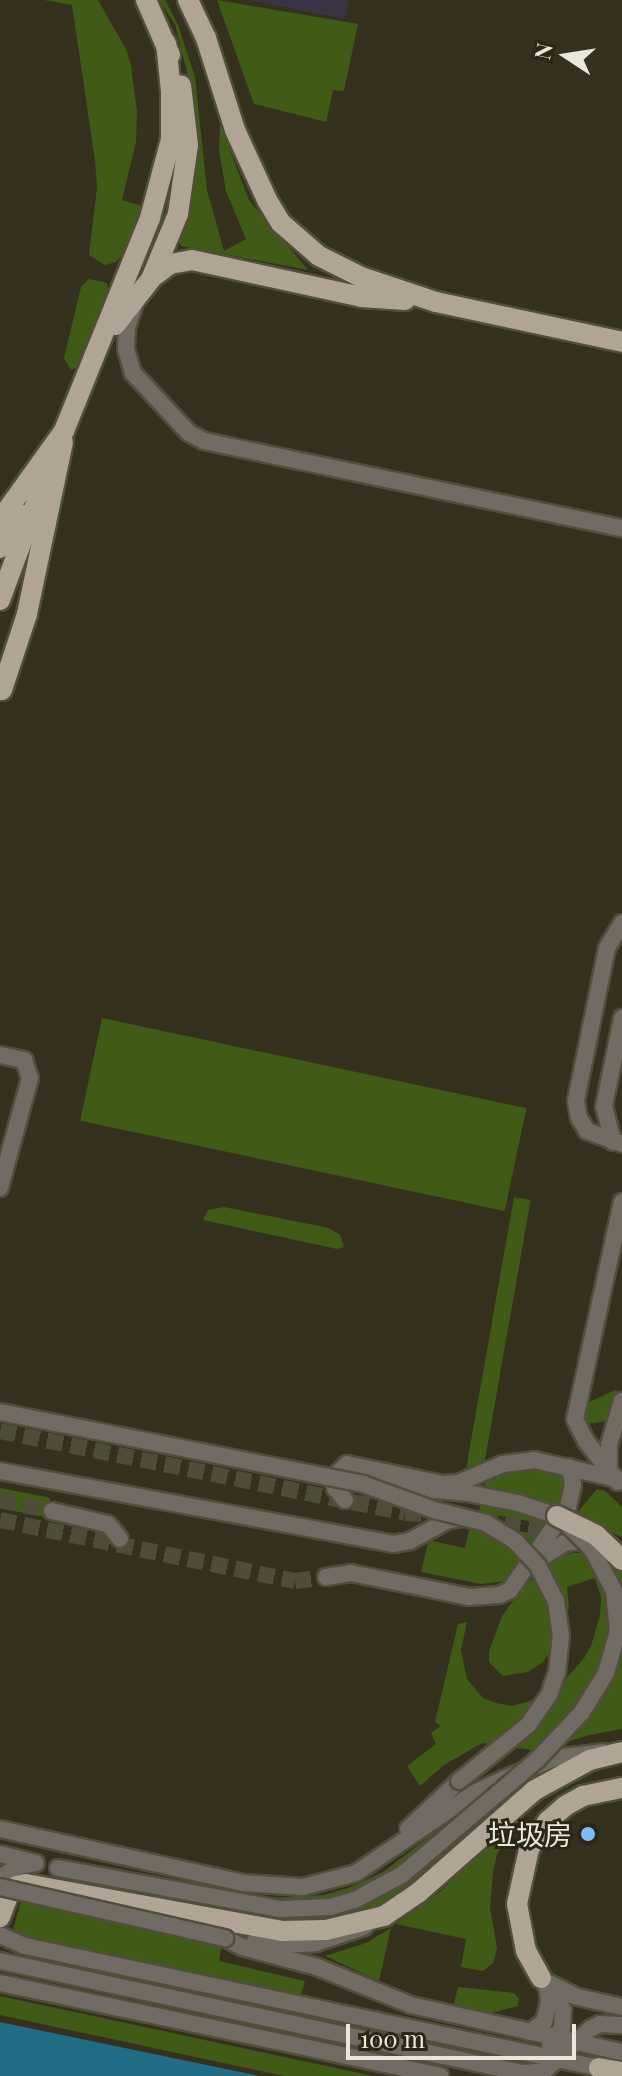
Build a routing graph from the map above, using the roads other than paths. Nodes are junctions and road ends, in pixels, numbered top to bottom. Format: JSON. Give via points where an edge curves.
{"nodes":[{"id":1,"x":146,"y":0,"type":"edge"},
{"id":2,"x":188,"y":0,"type":"edge"},
{"id":3,"x":166,"y":43,"type":"junction"},
{"id":4,"x":151,"y":279,"type":"junction"},
{"id":5,"x":136,"y":300,"type":"junction"},
{"id":6,"x":436,"y":302,"type":"junction"},
{"id":7,"x":620,"y":342,"type":"edge"},
{"id":8,"x":94,"y":362,"type":"junction"},
{"id":9,"x":66,"y":426,"type":"junction"},
{"id":10,"x":46,"y":475,"type":"junction"},
{"id":11,"x":0,"y":520,"type":"edge"},
{"id":12,"x":622,"y":528,"type":"edge"},
{"id":13,"x":24,"y":536,"type":"junction"},
{"id":14,"x":0,"y":548,"type":"edge"},
{"id":15,"x":0,"y":600,"type":"edge"},
{"id":16,"x":1,"y":695,"type":"edge"},
{"id":17,"x":622,"y":923,"type":"edge"},
{"id":18,"x":622,"y":1018,"type":"edge"},
{"id":19,"x":1,"y":1054,"type":"edge"},
{"id":20,"x":617,"y":1143,"type":"edge"},
{"id":21,"x":0,"y":1188,"type":"edge"},
{"id":22,"x":622,"y":1202,"type":"edge"},
{"id":23,"x":622,"y":1401,"type":"edge"},
{"id":24,"x":0,"y":1412,"type":"edge"},
{"id":25,"x":570,"y":1467,"type":"junction"},
{"id":26,"x":0,"y":1471,"type":"edge"},
{"id":27,"x":617,"y":1479,"type":"edge"},
{"id":28,"x":363,"y":1484,"type":"junction"},
{"id":29,"x":345,"y":1500,"type":"dead end"},
{"id":30,"x":52,"y":1511,"type":"tunnel mouth"},
{"id":31,"x":557,"y":1516,"type":"junction"},
{"id":32,"x":469,"y":1517,"type":"tunnel mouth"},
{"id":33,"x":120,"y":1539,"type":"dead end"},
{"id":34,"x":594,"y":1540,"type":"dead end"},
{"id":35,"x":622,"y":1560,"type":"edge"},
{"id":36,"x":521,"y":1573,"type":"junction"},
{"id":37,"x":326,"y":1577,"type":"tunnel mouth"},
{"id":38,"x":619,"y":1752,"type":"edge"},
{"id":39,"x":622,"y":1788,"type":"edge"},
{"id":40,"x":0,"y":1829,"type":"edge"},
{"id":41,"x":2,"y":1855,"type":"edge"},
{"id":42,"x":36,"y":1863,"type":"junction"},
{"id":43,"x":371,"y":1865,"type":"junction"},
{"id":44,"x":0,"y":1887,"type":"edge"},
{"id":45,"x":0,"y":1910,"type":"edge"},
{"id":46,"x":384,"y":1916,"type":"junction"},
{"id":47,"x":0,"y":1917,"type":"edge"},
{"id":48,"x":0,"y":1935,"type":"edge"},
{"id":49,"x":225,"y":1938,"type":"junction"},
{"id":50,"x":0,"y":1961,"type":"edge"},
{"id":51,"x":544,"y":1982,"type":"junction"},
{"id":52,"x":0,"y":1983,"type":"edge"},
{"id":53,"x":574,"y":1996,"type":"junction"},
{"id":54,"x":622,"y":2007,"type":"edge"},
{"id":55,"x":616,"y":2024,"type":"edge"},
{"id":56,"x":530,"y":2032,"type":"junction"},
{"id":57,"x":557,"y":2038,"type":"junction"},
{"id":58,"x":575,"y":2042,"type":"junction"},
{"id":59,"x":526,"y":2052,"type":"junction"},
{"id":60,"x":622,"y":2052,"type":"edge"},
{"id":61,"x":559,"y":2059,"type":"junction"},
{"id":62,"x":599,"y":2068,"type":"junction"},
{"id":63,"x":622,"y":2072,"type":"edge"},
{"id":64,"x":440,"y":2076,"type":"edge"},
{"id":65,"x":574,"y":2076,"type":"edge"}],
"edges":[{"from":1,"to":3,"type":"main road"},
{"from":2,"to":6,"type":"main road","via":[[206,38],[235,130],[281,223],[336,267]]},
{"from":3,"to":4,"type":"main road","via":[[183,92],[188,145],[178,214]]},
{"from":3,"to":8,"type":"main road","via":[[172,114],[166,166]]},
{"from":4,"to":5,"type":"main road"},
{"from":4,"to":6,"type":"main road","via":[[170,264],[192,260],[361,297]]},
{"from":5,"to":8,"type":"main road"},
{"from":5,"to":12,"type":"street","via":[[126,339],[133,373],[189,433],[204,441]]},
{"from":6,"to":7,"type":"main road"},
{"from":8,"to":9,"type":"main road"},
{"from":9,"to":10,"type":"main road"},
{"from":9,"to":11,"type":"main road"},
{"from":9,"to":16,"type":"main road","via":[[27,614]]},
{"from":10,"to":13,"type":"main road"},
{"from":10,"to":14,"type":"main road"},
{"from":13,"to":15,"type":"main road"},
{"from":13,"to":16,"type":"main road"},
{"from":17,"to":20,"type":"street","via":[[607,948],[576,1101],[587,1131]]},
{"from":18,"to":20,"type":"street","via":[[604,1106]]},
{"from":19,"to":21,"type":"street","via":[[24,1060],[30,1078]]},
{"from":22,"to":27,"type":"street","via":[[575,1419]]},
{"from":23,"to":27,"type":"street","via":[[609,1445]]},
{"from":24,"to":28,"type":"street","bridge":true},
{"from":25,"to":27,"type":"street"},
{"from":25,"to":29,"type":"street","via":[[517,1461],[443,1484],[347,1464],[334,1477]]},
{"from":25,"to":36,"type":"street","via":[[568,1507]]},
{"from":26,"to":32,"type":"street","via":[[384,1543],[403,1544],[441,1522]]},
{"from":28,"to":31,"type":"street","bridge":true,"via":[[468,1493]]},
{"from":28,"to":43,"type":"street","bridge":true,"via":[[504,1532],[538,1566],[556,1601],[560,1657],[549,1695],[515,1738],[459,1781]]},
{"from":30,"to":33,"type":"street","via":[[108,1524]]},
{"from":31,"to":35,"type":"main road","bridge":true,"via":[[596,1535]]},
{"from":31,"to":42,"type":"street","bridge":true,"via":[[592,1549],[614,1591],[618,1631],[606,1673],[582,1712],[537,1760],[403,1874],[355,1900],[280,1909]]},
{"from":34,"to":36,"type":"street","via":[[564,1543]]},
{"from":36,"to":37,"type":"street","via":[[510,1590],[484,1598],[351,1573]]},
{"from":38,"to":43,"type":"street","via":[[555,1758],[474,1793]]},
{"from":38,"to":46,"type":"main road","via":[[571,1769],[535,1790],[418,1893]]},
{"from":39,"to":51,"type":"main road","via":[[583,1796],[565,1806],[529,1849],[517,1904],[526,1951]]},
{"from":40,"to":43,"type":"street","via":[[266,1887],[323,1884]]},
{"from":41,"to":42,"type":"street"},
{"from":42,"to":45,"type":"street","via":[[4,1875]]},
{"from":44,"to":49,"type":"street","bridge":true},
{"from":46,"to":47,"type":"main road","via":[[326,1930],[282,1931],[26,1884],[9,1894]]},
{"from":46,"to":49,"type":"street","via":[[355,1932],[316,1943]]},
{"from":48,"to":59,"type":"street","via":[[25,1946]]},
{"from":49,"to":56,"type":"street","via":[[411,2005]]},
{"from":50,"to":61,"type":"street","via":[[523,2073],[544,2071]]},
{"from":51,"to":53,"type":"street"},
{"from":51,"to":56,"type":"street","via":[[547,2014]]},
{"from":51,"to":57,"type":"street","via":[[563,2010]]},
{"from":52,"to":64,"type":"street"},
{"from":53,"to":54,"type":"street"},
{"from":53,"to":55,"type":"street"},
{"from":55,"to":58,"type":"street","via":[[590,2029]]},
{"from":56,"to":57,"type":"street"},
{"from":57,"to":58,"type":"street"},
{"from":57,"to":59,"type":"street"},
{"from":58,"to":60,"type":"street"},
{"from":58,"to":61,"type":"street"},
{"from":59,"to":61,"type":"street"},
{"from":61,"to":62,"type":"street"},
{"from":62,"to":63,"type":"main road"},
{"from":62,"to":65,"type":"street"}]}
